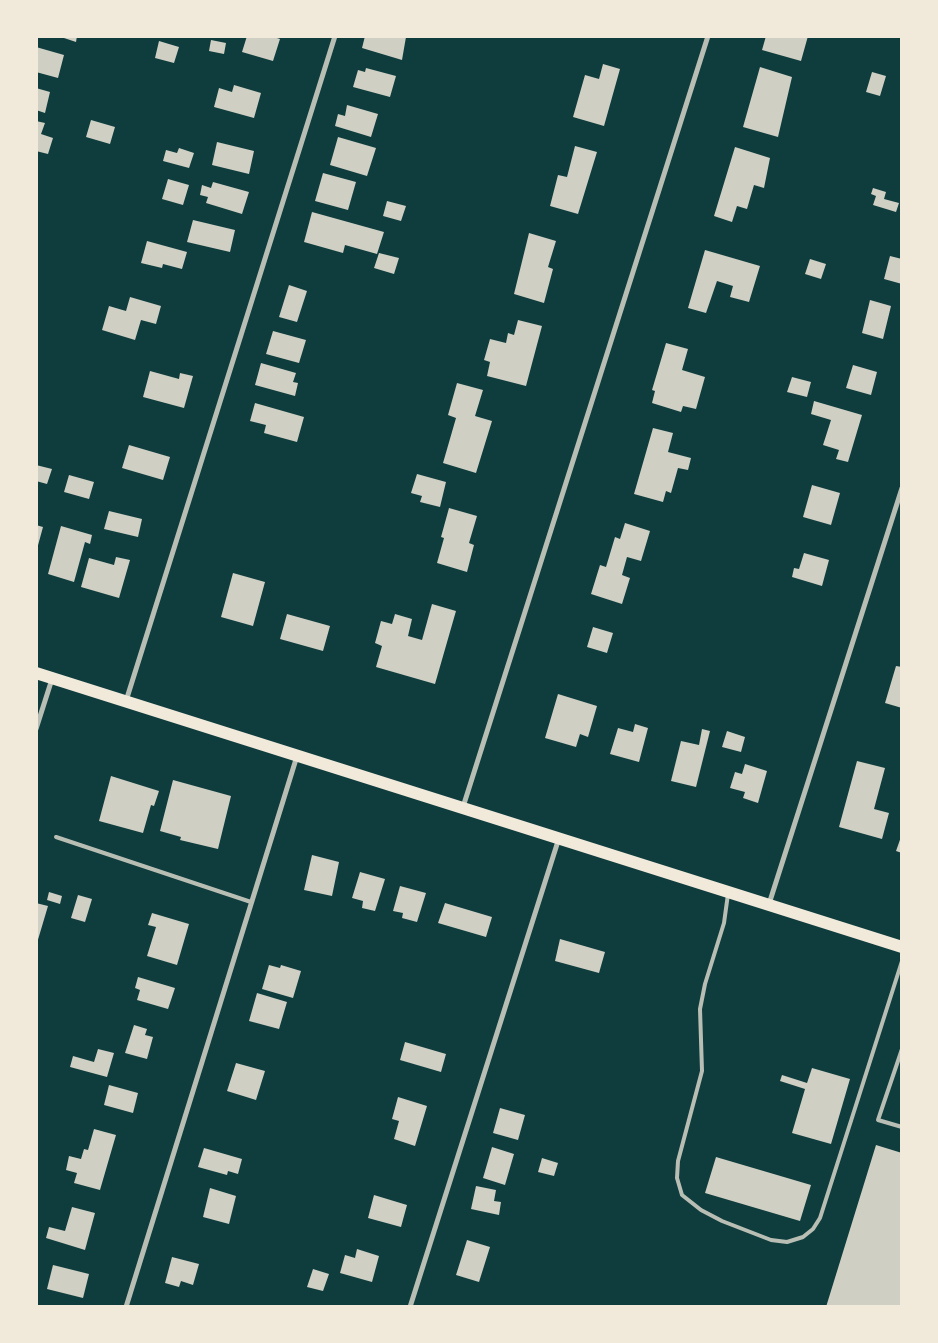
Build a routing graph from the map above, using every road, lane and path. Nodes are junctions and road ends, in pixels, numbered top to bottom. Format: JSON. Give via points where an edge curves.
{"nodes":[{"id":1,"x":335,"y":36,"type":"edge"},
{"id":2,"x":708,"y":36,"type":"edge"},
{"id":3,"x":902,"y":488,"type":"edge"},
{"id":4,"x":36,"y":673,"type":"edge"},
{"id":5,"x":52,"y":678,"type":"junction"},
{"id":6,"x":126,"y":702,"type":"junction"},
{"id":7,"x":36,"y":729,"type":"edge"},
{"id":8,"x":297,"y":755,"type":"junction"},
{"id":9,"x":463,"y":808,"type":"junction"},
{"id":10,"x":56,"y":837,"type":"dead end"},
{"id":11,"x":559,"y":838,"type":"junction"},
{"id":12,"x":728,"y":892,"type":"junction"},
{"id":13,"x":251,"y":902,"type":"junction"},
{"id":14,"x":769,"y":905,"type":"junction"},
{"id":15,"x":902,"y":947,"type":"edge"},
{"id":16,"x":902,"y":961,"type":"edge"},
{"id":17,"x":902,"y":1050,"type":"edge"},
{"id":18,"x":902,"y":1127,"type":"edge"},
{"id":19,"x":126,"y":1307,"type":"edge"},
{"id":20,"x":410,"y":1307,"type":"edge"}],
"edges":[{"from":1,"to":6,"type":"street"},
{"from":2,"to":9,"type":"street"},
{"from":3,"to":14,"type":"street"},
{"from":4,"to":5,"type":"main road"},
{"from":5,"to":6,"type":"main road"},
{"from":5,"to":7,"type":"street"},
{"from":6,"to":8,"type":"main road"},
{"from":8,"to":9,"type":"main road"},
{"from":8,"to":13,"type":"street"},
{"from":9,"to":11,"type":"main road"},
{"from":10,"to":13,"type":"lane"},
{"from":11,"to":12,"type":"main road"},
{"from":11,"to":20,"type":"street"},
{"from":12,"to":14,"type":"main road"},
{"from":12,"to":16,"type":"lane","via":[[724,923],[700,1009],[702,1071],[678,1161],[677,1178],[682,1195],[722,1221],[771,1240],[788,1242],[803,1237],[820,1218]]},
{"from":13,"to":19,"type":"street"},
{"from":14,"to":15,"type":"main road"},
{"from":17,"to":18,"type":"lane","via":[[878,1120]]}]}
